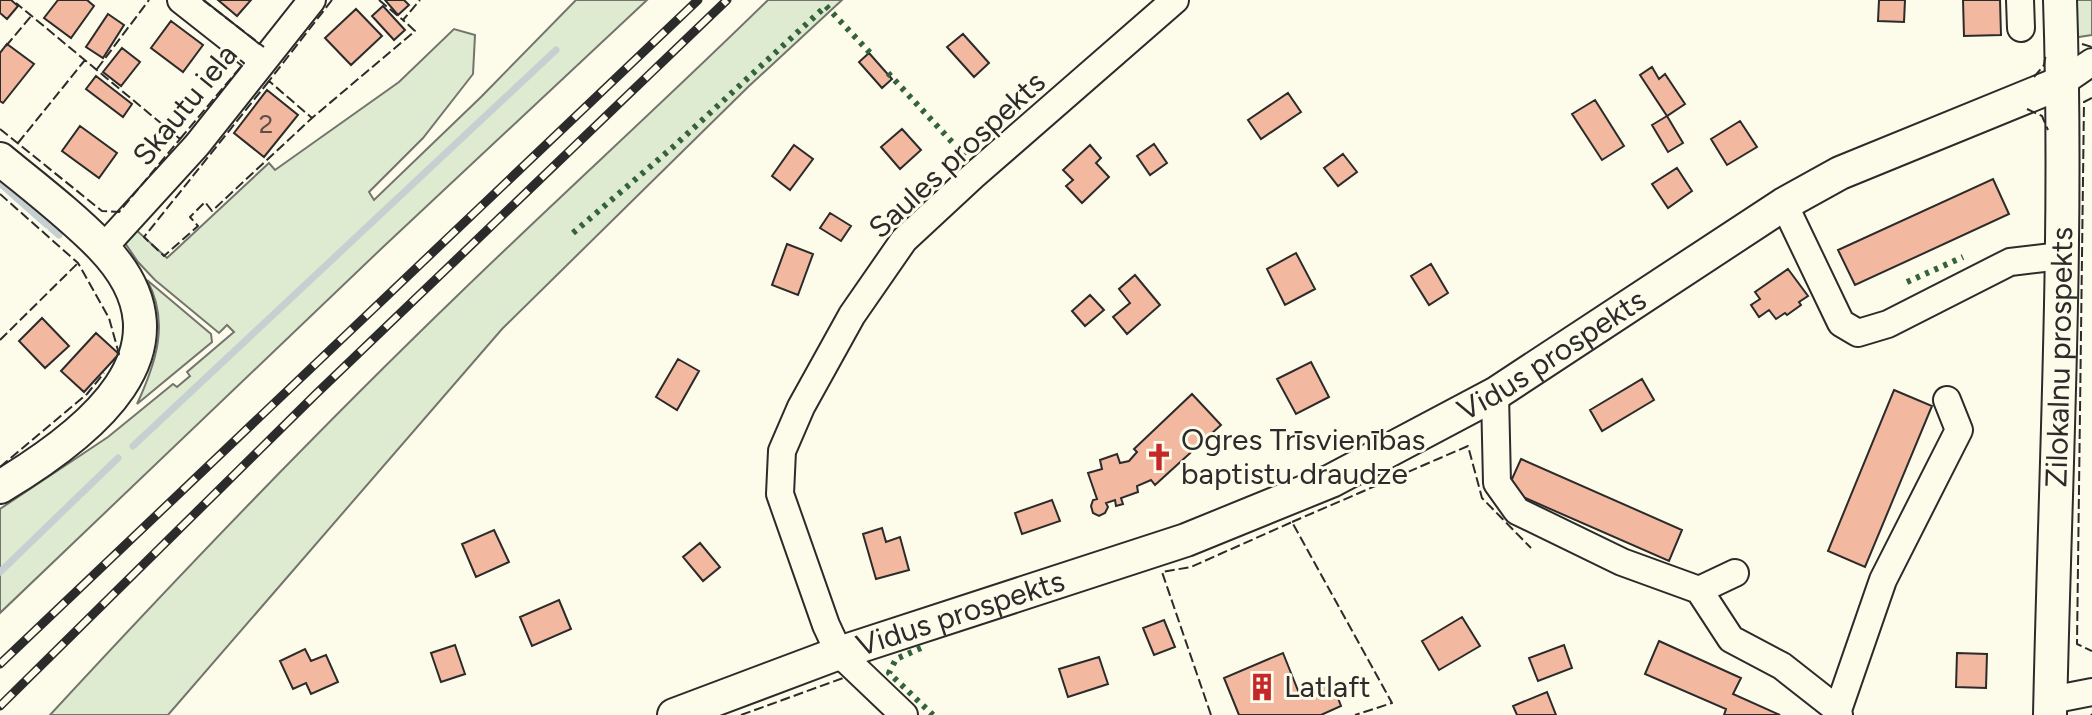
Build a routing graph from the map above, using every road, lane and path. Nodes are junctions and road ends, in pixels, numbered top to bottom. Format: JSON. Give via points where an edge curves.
{"nodes":[{"id":1,"x":181,"y":0,"type":"edge"},
{"id":2,"x":312,"y":0,"type":"edge"},
{"id":3,"x":1175,"y":0,"type":"edge"},
{"id":4,"x":2020,"y":0,"type":"edge"},
{"id":5,"x":2060,"y":0,"type":"edge"},
{"id":6,"x":2021,"y":28,"type":"dead end"},
{"id":7,"x":2092,"y":62,"type":"edge"},
{"id":8,"x":261,"y":63,"type":"junction"},
{"id":9,"x":2063,"y":82,"type":"junction"},
{"id":10,"x":0,"y":159,"type":"edge"},
{"id":11,"x":1784,"y":204,"type":"junction"},
{"id":12,"x":103,"y":248,"type":"junction"},
{"id":13,"x":2061,"y":256,"type":"junction"},
{"id":14,"x":1495,"y":394,"type":"junction"},
{"id":15,"x":1947,"y":400,"type":"dead end"},
{"id":16,"x":0,"y":487,"type":"edge"},
{"id":17,"x":1735,"y":573,"type":"dead end"},
{"id":18,"x":1699,"y":590,"type":"junction"},
{"id":19,"x":839,"y":653,"type":"junction"},
{"id":20,"x":2092,"y":692,"type":"edge"},
{"id":21,"x":2050,"y":707,"type":"edge"},
{"id":22,"x":1838,"y":712,"type":"edge"},
{"id":23,"x":674,"y":715,"type":"edge"},
{"id":24,"x":904,"y":715,"type":"edge"}],
"edges":[{"from":1,"to":8,"type":"street"},
{"from":2,"to":8,"type":"street","name":"Skautu iela"},
{"from":3,"to":19,"type":"street","name":"Saules prospekts","via":[[904,240],[852,315],[801,407],[782,451],[780,494]]},
{"from":4,"to":6,"type":"street"},
{"from":5,"to":9,"type":"main road","name":"Zilokalnu prospekts"},
{"from":7,"to":9,"type":"street","name":"Vidus prospekts"},
{"from":8,"to":12,"type":"street","name":"Skautu iela","via":[[197,145]]},
{"from":9,"to":11,"type":"main road","name":"Vidus prospekts","via":[[1840,173]]},
{"from":9,"to":13,"type":"main road","name":"Zilokalnu prospekts"},
{"from":10,"to":12,"type":"main road"},
{"from":11,"to":13,"type":"street","via":[[1841,323],[1858,333],[1888,324],[2010,262]]},
{"from":11,"to":14,"type":"main road","name":"Vidus prospekts"},
{"from":12,"to":16,"type":"main road","via":[[121,273],[137,312],[135,355],[123,385],[83,430]]},
{"from":13,"to":21,"type":"main road","name":"Zilokalnu prospekts"},
{"from":14,"to":18,"type":"street","via":[[1497,483],[1517,511],[1622,562]]},
{"from":14,"to":19,"type":"main road","name":"Vidus prospekts","via":[[1331,481],[1186,540]]},
{"from":15,"to":22,"type":"street","via":[[1959,430],[1883,580]]},
{"from":17,"to":18,"type":"street"},
{"from":18,"to":22,"type":"street","via":[[1731,639],[1782,666]]},
{"from":19,"to":23,"type":"main road","name":"Vidus prospekts"},
{"from":19,"to":24,"type":"street"},
{"from":20,"to":21,"type":"street"}]}
